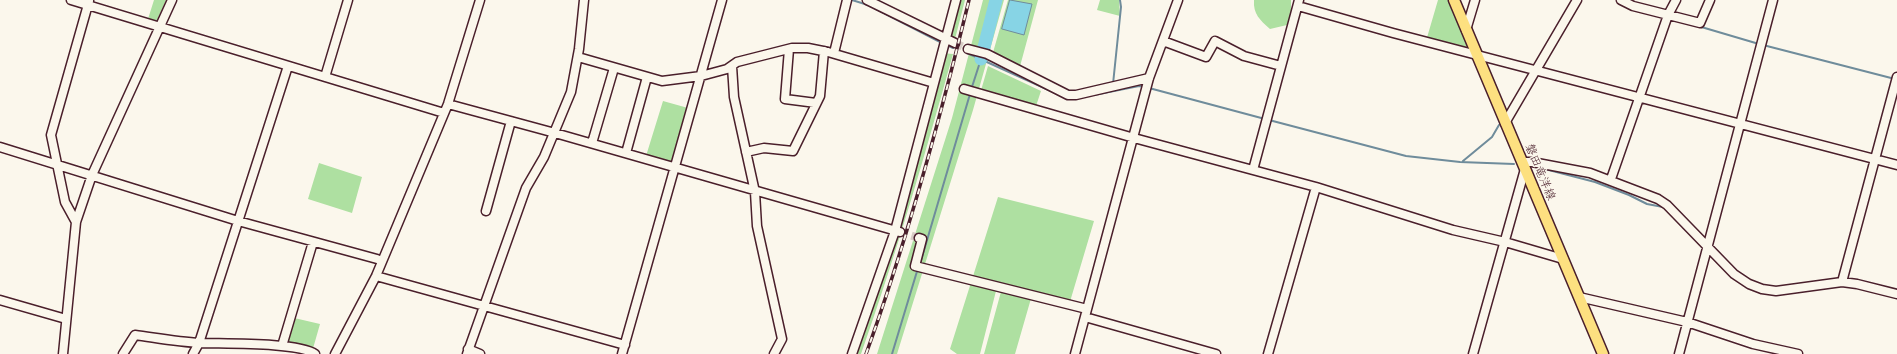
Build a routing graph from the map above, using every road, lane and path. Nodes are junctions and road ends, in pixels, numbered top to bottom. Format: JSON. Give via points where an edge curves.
{"nodes":[{"id":1,"x":71,"y":0,"type":"edge"},
{"id":2,"x":172,"y":0,"type":"edge"},
{"id":3,"x":348,"y":0,"type":"edge"},
{"id":4,"x":480,"y":0,"type":"edge"},
{"id":5,"x":584,"y":0,"type":"edge"},
{"id":6,"x":722,"y":0,"type":"edge"},
{"id":7,"x":847,"y":0,"type":"edge"},
{"id":8,"x":867,"y":0,"type":"edge"},
{"id":9,"x":956,"y":0,"type":"edge"},
{"id":10,"x":1178,"y":0,"type":"edge"},
{"id":11,"x":1454,"y":0,"type":"edge"},
{"id":12,"x":1475,"y":0,"type":"edge"},
{"id":13,"x":1577,"y":0,"type":"edge"},
{"id":14,"x":1621,"y":0,"type":"edge"},
{"id":15,"x":1676,"y":0,"type":"edge"},
{"id":16,"x":1710,"y":0,"type":"edge"},
{"id":17,"x":1773,"y":0,"type":"edge"},
{"id":18,"x":89,"y":3,"type":"edge"},
{"id":19,"x":1298,"y":3,"type":"edge"},
{"id":20,"x":1668,"y":15,"type":"junction"},
{"id":21,"x":160,"y":27,"type":"junction"},
{"id":22,"x":1466,"y":30,"type":"junction"},
{"id":23,"x":946,"y":39,"type":"junction"},
{"id":24,"x":1163,"y":41,"type":"junction"},
{"id":25,"x":955,"y":43,"type":"tunnel mouth"},
{"id":26,"x":789,"y":49,"type":"junction"},
{"id":27,"x":968,"y":49,"type":"tunnel mouth"},
{"id":28,"x":824,"y":51,"type":"junction"},
{"id":29,"x":834,"y":53,"type":"junction"},
{"id":30,"x":1476,"y":54,"type":"junction"},
{"id":31,"x":578,"y":57,"type":"junction"},
{"id":32,"x":288,"y":66,"type":"junction"},
{"id":33,"x":732,"y":66,"type":"junction"},
{"id":34,"x":1281,"y":66,"type":"junction"},
{"id":35,"x":614,"y":68,"type":"junction"},
{"id":36,"x":1536,"y":70,"type":"junction"},
{"id":37,"x":701,"y":76,"type":"junction"},
{"id":38,"x":325,"y":77,"type":"junction"},
{"id":39,"x":648,"y":77,"type":"junction"},
{"id":40,"x":1897,"y":77,"type":"edge"},
{"id":41,"x":1149,"y":78,"type":"junction"},
{"id":42,"x":934,"y":83,"type":"junction"},
{"id":43,"x":964,"y":89,"type":"dead end"},
{"id":44,"x":1640,"y":97,"type":"junction"},
{"id":45,"x":816,"y":103,"type":"junction"},
{"id":46,"x":448,"y":104,"type":"junction"},
{"id":47,"x":444,"y":113,"type":"junction"},
{"id":48,"x":511,"y":121,"type":"junction"},
{"id":49,"x":1505,"y":123,"type":"junction"},
{"id":50,"x":1740,"y":124,"type":"junction"},
{"id":51,"x":555,"y":132,"type":"junction"},
{"id":52,"x":1134,"y":138,"type":"junction"},
{"id":53,"x":592,"y":144,"type":"junction"},
{"id":54,"x":0,"y":147,"type":"edge"},
{"id":55,"x":746,"y":152,"type":"junction"},
{"id":56,"x":626,"y":154,"type":"junction"},
{"id":57,"x":1875,"y":160,"type":"junction"},
{"id":58,"x":56,"y":164,"type":"junction"},
{"id":59,"x":1897,"y":165,"type":"edge"},
{"id":60,"x":1524,"y":166,"type":"junction"},
{"id":61,"x":675,"y":168,"type":"junction"},
{"id":62,"x":1253,"y":170,"type":"junction"},
{"id":63,"x":92,"y":175,"type":"junction"},
{"id":64,"x":1611,"y":179,"type":"junction"},
{"id":65,"x":1316,"y":187,"type":"junction"},
{"id":66,"x":755,"y":192,"type":"junction"},
{"id":67,"x":486,"y":211,"type":"dead end"},
{"id":68,"x":238,"y":221,"type":"junction"},
{"id":69,"x":76,"y":222,"type":"junction"},
{"id":70,"x":898,"y":232,"type":"junction"},
{"id":71,"x":919,"y":238,"type":"dead end"},
{"id":72,"x":313,"y":242,"type":"junction"},
{"id":73,"x":1505,"y":242,"type":"junction"},
{"id":74,"x":1707,"y":246,"type":"junction"},
{"id":75,"x":376,"y":259,"type":"dead end"},
{"id":76,"x":1563,"y":259,"type":"junction"},
{"id":77,"x":376,"y":276,"type":"junction"},
{"id":78,"x":1842,"y":282,"type":"junction"},
{"id":79,"x":1897,"y":294,"type":"edge"},
{"id":80,"x":1579,"y":297,"type":"junction"},
{"id":81,"x":0,"y":300,"type":"edge"},
{"id":82,"x":484,"y":305,"type":"junction"},
{"id":83,"x":1086,"y":313,"type":"junction"},
{"id":84,"x":66,"y":319,"type":"junction"},
{"id":85,"x":1687,"y":322,"type":"junction"},
{"id":86,"x":199,"y":343,"type":"junction"},
{"id":87,"x":625,"y":345,"type":"junction"},
{"id":88,"x":282,"y":346,"type":"junction"},
{"id":89,"x":467,"y":352,"type":"edge"},
{"id":90,"x":63,"y":354,"type":"edge"},
{"id":91,"x":123,"y":354,"type":"edge"},
{"id":92,"x":193,"y":354,"type":"edge"},
{"id":93,"x":315,"y":354,"type":"edge"},
{"id":94,"x":335,"y":354,"type":"edge"},
{"id":95,"x":480,"y":354,"type":"edge"},
{"id":96,"x":622,"y":354,"type":"edge"},
{"id":97,"x":774,"y":354,"type":"edge"},
{"id":98,"x":852,"y":354,"type":"edge"},
{"id":99,"x":1075,"y":354,"type":"edge"},
{"id":100,"x":1216,"y":354,"type":"edge"},
{"id":101,"x":1268,"y":354,"type":"edge"},
{"id":102,"x":1473,"y":354,"type":"edge"},
{"id":103,"x":1603,"y":354,"type":"edge"},
{"id":104,"x":1679,"y":354,"type":"edge"},
{"id":105,"x":1798,"y":354,"type":"edge"}],
"edges":[{"from":1,"to":18,"type":"street"},
{"from":2,"to":21,"type":"street"},
{"from":3,"to":38,"type":"street"},
{"from":4,"to":46,"type":"street"},
{"from":5,"to":31,"type":"street"},
{"from":6,"to":37,"type":"street"},
{"from":7,"to":29,"type":"street"},
{"from":8,"to":23,"type":"street"},
{"from":9,"to":23,"type":"street"},
{"from":10,"to":24,"type":"street"},
{"from":11,"to":22,"type":"main road","name":"磐田竜洋線"},
{"from":12,"to":22,"type":"street"},
{"from":13,"to":36,"type":"street"},
{"from":14,"to":20,"type":"street","via":[[1633,6]]},
{"from":15,"to":20,"type":"street"},
{"from":16,"to":20,"type":"street","via":[[1700,23]]},
{"from":17,"to":50,"type":"street"},
{"from":18,"to":21,"type":"street"},
{"from":18,"to":58,"type":"street","via":[[51,135]]},
{"from":19,"to":30,"type":"street","via":[[1393,33]]},
{"from":19,"to":34,"type":"street"},
{"from":20,"to":44,"type":"street"},
{"from":21,"to":32,"type":"street"},
{"from":21,"to":63,"type":"street"},
{"from":22,"to":30,"type":"main road","name":"磐田竜洋線"},
{"from":23,"to":25,"type":"street"},
{"from":23,"to":42,"type":"street"},
{"from":24,"to":34,"type":"street","via":[[1206,57],[1215,41],[1244,56]]},
{"from":24,"to":41,"type":"street"},
{"from":26,"to":28,"type":"street","via":[[808,48]]},
{"from":26,"to":33,"type":"street","via":[[737,62]]},
{"from":26,"to":45,"type":"street","via":[[784,99]]},
{"from":27,"to":41,"type":"street","via":[[987,54],[1068,95]]},
{"from":28,"to":29,"type":"street"},
{"from":28,"to":45,"type":"street","via":[[820,96]]},
{"from":29,"to":42,"type":"street"},
{"from":30,"to":36,"type":"street"},
{"from":30,"to":49,"type":"main road","name":"磐田竜洋線"},
{"from":31,"to":35,"type":"street"},
{"from":31,"to":51,"type":"street","via":[[571,92]]},
{"from":32,"to":38,"type":"street"},
{"from":32,"to":68,"type":"street"},
{"from":33,"to":37,"type":"street"},
{"from":33,"to":55,"type":"street","via":[[734,97]]},
{"from":34,"to":62,"type":"street"},
{"from":35,"to":39,"type":"street"},
{"from":35,"to":53,"type":"street"},
{"from":36,"to":44,"type":"street"},
{"from":36,"to":49,"type":"street"},
{"from":37,"to":39,"type":"street","via":[[662,81]]},
{"from":37,"to":61,"type":"street"},
{"from":38,"to":47,"type":"street"},
{"from":39,"to":56,"type":"street"},
{"from":40,"to":57,"type":"street"},
{"from":41,"to":52,"type":"street"},
{"from":42,"to":70,"type":"street"},
{"from":43,"to":52,"type":"street"},
{"from":44,"to":50,"type":"street"},
{"from":44,"to":64,"type":"street"},
{"from":45,"to":55,"type":"street","via":[[793,151],[764,148]]},
{"from":46,"to":47,"type":"street"},
{"from":46,"to":48,"type":"street"},
{"from":47,"to":77,"type":"street"},
{"from":48,"to":51,"type":"street"},
{"from":48,"to":67,"type":"street"},
{"from":49,"to":60,"type":"main road","name":"磐田竜洋線"},
{"from":50,"to":57,"type":"street"},
{"from":50,"to":74,"type":"street"},
{"from":51,"to":53,"type":"street"},
{"from":51,"to":82,"type":"street","via":[[526,188]]},
{"from":52,"to":62,"type":"street"},
{"from":52,"to":83,"type":"street"},
{"from":53,"to":56,"type":"street"},
{"from":54,"to":58,"type":"street"},
{"from":55,"to":66,"type":"street"},
{"from":56,"to":61,"type":"street"},
{"from":57,"to":59,"type":"street"},
{"from":57,"to":78,"type":"street"},
{"from":58,"to":63,"type":"street"},
{"from":58,"to":69,"type":"street","via":[[65,202]]},
{"from":60,"to":64,"type":"street","via":[[1532,162],[1566,167]]},
{"from":60,"to":73,"type":"street"},
{"from":60,"to":76,"type":"main road","name":"磐田竜洋線"},
{"from":61,"to":66,"type":"street"},
{"from":61,"to":87,"type":"street"},
{"from":62,"to":65,"type":"street"},
{"from":63,"to":68,"type":"street"},
{"from":63,"to":69,"type":"street"},
{"from":64,"to":74,"type":"street","via":[[1658,198]]},
{"from":65,"to":73,"type":"street","via":[[1453,230]]},
{"from":65,"to":101,"type":"street"},
{"from":66,"to":70,"type":"street"},
{"from":66,"to":97,"type":"street","via":[[757,226],[782,339]]},
{"from":68,"to":72,"type":"street"},
{"from":68,"to":86,"type":"street"},
{"from":69,"to":84,"type":"street"},
{"from":70,"to":98,"type":"street"},
{"from":71,"to":83,"type":"street","via":[[922,239],[914,266]]},
{"from":72,"to":75,"type":"street"},
{"from":72,"to":88,"type":"street"},
{"from":73,"to":76,"type":"street"},
{"from":73,"to":102,"type":"street"},
{"from":74,"to":78,"type":"street","via":[[1734,274],[1762,289],[1776,291]]},
{"from":74,"to":85,"type":"street"},
{"from":76,"to":80,"type":"main road","name":"磐田竜洋線"},
{"from":77,"to":82,"type":"street"},
{"from":77,"to":94,"type":"street"},
{"from":78,"to":79,"type":"street"},
{"from":80,"to":85,"type":"street"},
{"from":80,"to":103,"type":"main road","name":"磐田竜洋線"},
{"from":81,"to":84,"type":"street"},
{"from":82,"to":87,"type":"street"},
{"from":82,"to":89,"type":"street"},
{"from":83,"to":99,"type":"street"},
{"from":83,"to":100,"type":"street"},
{"from":84,"to":90,"type":"street"},
{"from":85,"to":104,"type":"street"},
{"from":85,"to":105,"type":"street","via":[[1753,344]]},
{"from":86,"to":88,"type":"street"},
{"from":86,"to":91,"type":"street","via":[[135,336]]},
{"from":86,"to":92,"type":"street"},
{"from":87,"to":96,"type":"street"},
{"from":88,"to":93,"type":"street"},
{"from":89,"to":95,"type":"street"}]}
